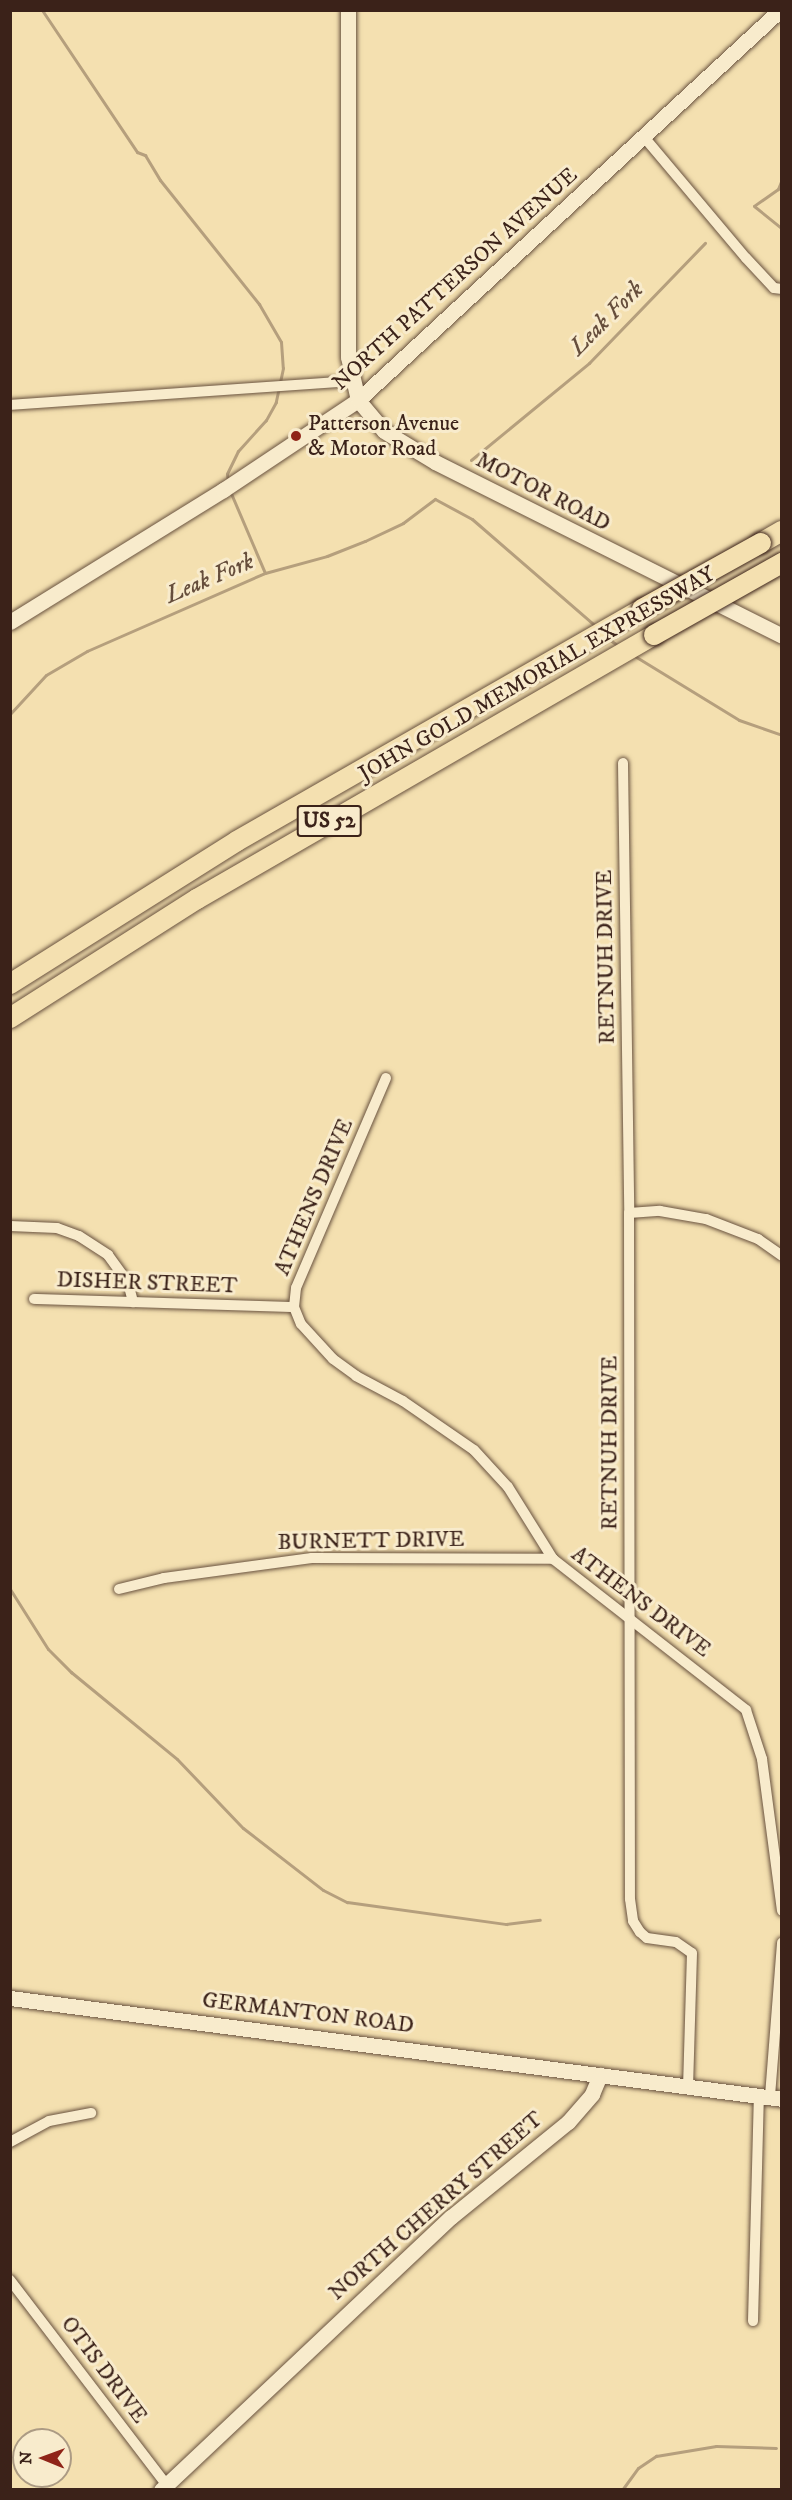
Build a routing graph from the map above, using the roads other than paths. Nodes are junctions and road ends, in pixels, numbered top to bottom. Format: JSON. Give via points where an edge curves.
{"nodes":[{"id":1,"x":348,"y":10,"type":"edge"},
{"id":2,"x":780,"y":10,"type":"edge"},
{"id":3,"x":644,"y":137,"type":"junction"},
{"id":4,"x":782,"y":290,"type":"edge"},
{"id":5,"x":351,"y":381,"type":"junction"},
{"id":6,"x":358,"y":400,"type":"junction"},
{"id":7,"x":10,"y":405,"type":"edge"},
{"id":8,"x":782,"y":531,"type":"edge"},
{"id":9,"x":782,"y":563,"type":"edge"},
{"id":10,"x":10,"y":622,"type":"edge"},
{"id":11,"x":782,"y":636,"type":"edge"},
{"id":12,"x":623,"y":763,"type":"dead end"},
{"id":13,"x":10,"y":984,"type":"edge"},
{"id":14,"x":10,"y":1018,"type":"edge"},
{"id":15,"x":386,"y":1078,"type":"dead end"},
{"id":16,"x":629,"y":1213,"type":"junction"},
{"id":17,"x":10,"y":1226,"type":"edge"},
{"id":18,"x":782,"y":1256,"type":"edge"},
{"id":19,"x":34,"y":1299,"type":"dead end"},
{"id":20,"x":133,"y":1302,"type":"junction"},
{"id":21,"x":294,"y":1307,"type":"junction"},
{"id":22,"x":553,"y":1559,"type":"junction"},
{"id":23,"x":119,"y":1589,"type":"dead end"},
{"id":24,"x":629,"y":1622,"type":"junction"},
{"id":25,"x":782,"y":1911,"type":"edge"},
{"id":26,"x":782,"y":1941,"type":"edge"},
{"id":27,"x":10,"y":1998,"type":"edge"},
{"id":28,"x":600,"y":2075,"type":"junction"},
{"id":29,"x":688,"y":2084,"type":"junction"},
{"id":30,"x":770,"y":2096,"type":"edge"},
{"id":31,"x":91,"y":2114,"type":"dead end"},
{"id":32,"x":10,"y":2142,"type":"edge"},
{"id":33,"x":10,"y":2280,"type":"edge"},
{"id":34,"x":753,"y":2321,"type":"dead end"},
{"id":35,"x":163,"y":2487,"type":"edge"}],
"edges":[{"from":1,"to":5,"type":"main road","name":"MOTOR ROAD"},
{"from":2,"to":3,"type":"main road","name":"NORTH PATTERSON AVENUE"},
{"from":3,"to":4,"type":"street","via":[[746,258],[774,288]]},
{"from":3,"to":6,"type":"main road","name":"NORTH PATTERSON AVENUE"},
{"from":5,"to":6,"type":"main road","name":"MOTOR ROAD"},
{"from":5,"to":7,"type":"street"},
{"from":6,"to":10,"type":"main road","name":"NORTH PATTERSON AVENUE","via":[[223,490]]},
{"from":6,"to":11,"type":"main road","name":"MOTOR ROAD","via":[[384,431],[435,462]]},
{"from":8,"to":13,"type":"highway","name":"JOHN GOLD MEMORIAL EXPRESSWAY","number":"US 52","bridge":true,"via":[[237,841]]},
{"from":9,"to":14,"type":"highway","name":"JOHN GOLD MEMORIAL EXPRESSWAY","number":"US 52","bridge":true,"via":[[197,899]]},
{"from":12,"to":16,"type":"street","name":"RETNUH DRIVE"},
{"from":15,"to":21,"type":"street","name":"ATHENS DRIVE","via":[[296,1288]]},
{"from":16,"to":18,"type":"street","via":[[660,1211],[706,1219],[758,1239]]},
{"from":16,"to":24,"type":"street","name":"RETNUH DRIVE"},
{"from":17,"to":20,"type":"street","via":[[57,1228],[79,1236],[108,1255],[128,1283]]},
{"from":19,"to":20,"type":"street","name":"DISHER STREET"},
{"from":20,"to":21,"type":"street","name":"DISHER STREET"},
{"from":21,"to":22,"type":"street","name":"ATHENS DRIVE","via":[[312,1338],[333,1359],[474,1450],[508,1487]]},
{"from":22,"to":23,"type":"street","name":"BURNETT DRIVE","via":[[312,1558],[164,1578]]},
{"from":22,"to":24,"type":"street","name":"ATHENS DRIVE"},
{"from":24,"to":25,"type":"street","name":"ATHENS DRIVE","via":[[704,1674],[752,1718],[762,1759]]},
{"from":24,"to":29,"type":"street","name":"RETNUH DRIVE","via":[[630,1899],[633,1921],[640,1932],[647,1938],[676,1942],[692,1953]]},
{"from":26,"to":30,"type":"street"},
{"from":27,"to":28,"type":"main road","name":"GERMANTON ROAD"},
{"from":28,"to":29,"type":"main road"},
{"from":28,"to":35,"type":"main road","name":"NORTH CHERRY STREET","via":[[592,2094],[568,2122],[451,2217]]},
{"from":29,"to":30,"type":"main road"},
{"from":30,"to":34,"type":"street"},
{"from":31,"to":32,"type":"street","via":[[49,2121]]},
{"from":33,"to":35,"type":"street","name":"OTIS DRIVE"}]}
